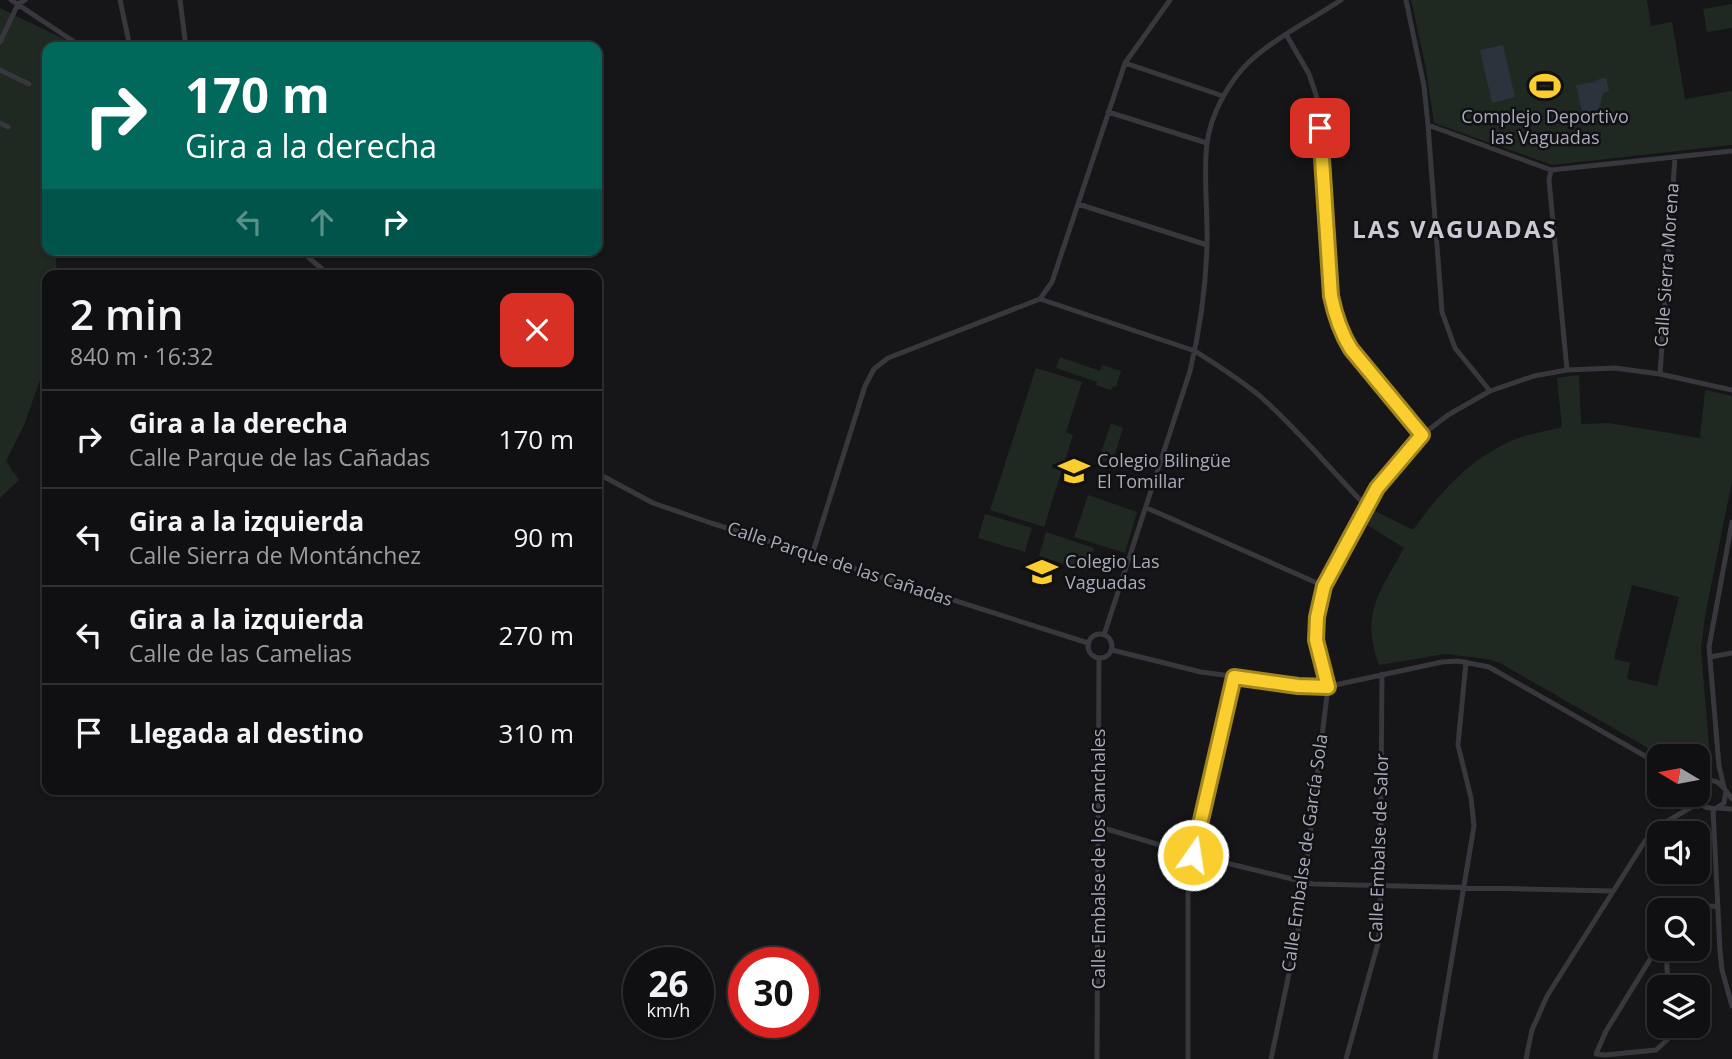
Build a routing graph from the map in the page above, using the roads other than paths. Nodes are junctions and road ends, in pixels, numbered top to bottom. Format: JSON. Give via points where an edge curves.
{"nodes":[{"id":1,"x":11,"y":0,"type":"edge"},
{"id":2,"x":25,"y":0,"type":"edge"},
{"id":3,"x":120,"y":0,"type":"edge"},
{"id":4,"x":180,"y":0,"type":"edge"},
{"id":5,"x":1170,"y":0,"type":"edge"},
{"id":6,"x":1341,"y":0,"type":"edge"},
{"id":7,"x":1406,"y":0,"type":"edge"},
{"id":8,"x":18,"y":4,"type":"junction"},
{"id":9,"x":1287,"y":36,"type":"junction"},
{"id":10,"x":0,"y":42,"type":"edge"},
{"id":11,"x":75,"y":42,"type":"edge"},
{"id":12,"x":129,"y":42,"type":"edge"},
{"id":13,"x":185,"y":42,"type":"edge"},
{"id":14,"x":1125,"y":63,"type":"junction"},
{"id":15,"x":0,"y":70,"type":"edge"},
{"id":16,"x":29,"y":84,"type":"dead end"},
{"id":17,"x":1223,"y":96,"type":"junction"},
{"id":18,"x":1108,"y":112,"type":"junction"},
{"id":19,"x":0,"y":123,"type":"edge"},
{"id":20,"x":1428,"y":125,"type":"junction"},
{"id":21,"x":8,"y":127,"type":"dead end"},
{"id":22,"x":1207,"y":143,"type":"junction"},
{"id":23,"x":1732,"y":151,"type":"edge"},
{"id":24,"x":1675,"y":157,"type":"junction"},
{"id":25,"x":1551,"y":170,"type":"junction"},
{"id":26,"x":1078,"y":204,"type":"junction"},
{"id":27,"x":1207,"y":245,"type":"junction"},
{"id":28,"x":307,"y":256,"type":"edge"},
{"id":29,"x":323,"y":270,"type":"edge"},
{"id":30,"x":1040,"y":299,"type":"junction"},
{"id":31,"x":1195,"y":351,"type":"junction"},
{"id":32,"x":1567,"y":370,"type":"junction"},
{"id":33,"x":1660,"y":374,"type":"junction"},
{"id":34,"x":1732,"y":390,"type":"edge"},
{"id":35,"x":1490,"y":391,"type":"junction"},
{"id":36,"x":1422,"y":435,"type":"junction"},
{"id":37,"x":602,"y":476,"type":"edge"},
{"id":38,"x":1366,"y":506,"type":"junction"},
{"id":39,"x":1147,"y":508,"type":"junction"},
{"id":40,"x":1732,"y":522,"type":"edge"},
{"id":41,"x":812,"y":555,"type":"junction"},
{"id":42,"x":1324,"y":586,"type":"junction"},
{"id":43,"x":1104,"y":635,"type":"junction"},
{"id":44,"x":1088,"y":643,"type":"junction"},
{"id":45,"x":1112,"y":650,"type":"junction"},
{"id":46,"x":1732,"y":653,"type":"edge"},
{"id":47,"x":1710,"y":657,"type":"junction"},
{"id":48,"x":1099,"y":659,"type":"junction"},
{"id":49,"x":1466,"y":662,"type":"junction"},
{"id":50,"x":1382,"y":674,"type":"junction"},
{"id":51,"x":1234,"y":677,"type":"junction"},
{"id":52,"x":1328,"y":687,"type":"junction"},
{"id":53,"x":1647,"y":757,"type":"edge"},
{"id":54,"x":1719,"y":766,"type":"junction"},
{"id":55,"x":1710,"y":778,"type":"edge"},
{"id":56,"x":1710,"y":781,"type":"edge"},
{"id":57,"x":1725,"y":789,"type":"junction"},
{"id":58,"x":1732,"y":799,"type":"edge"},
{"id":59,"x":1685,"y":807,"type":"edge"},
{"id":60,"x":1705,"y":807,"type":"edge"},
{"id":61,"x":1715,"y":808,"type":"junction"},
{"id":62,"x":1732,"y":809,"type":"edge"},
{"id":63,"x":1100,"y":827,"type":"junction"},
{"id":64,"x":1193,"y":855,"type":"junction"},
{"id":65,"x":1304,"y":882,"type":"junction"},
{"id":66,"x":1381,"y":885,"type":"junction"},
{"id":67,"x":1464,"y":887,"type":"junction"},
{"id":68,"x":1613,"y":891,"type":"junction"},
{"id":69,"x":1710,"y":906,"type":"edge"},
{"id":70,"x":1717,"y":906,"type":"junction"},
{"id":71,"x":1649,"y":961,"type":"edge"},
{"id":72,"x":1732,"y":1006,"type":"edge"},
{"id":73,"x":1668,"y":1038,"type":"edge"},
{"id":74,"x":1097,"y":1059,"type":"edge"},
{"id":75,"x":1188,"y":1059,"type":"edge"},
{"id":76,"x":1271,"y":1059,"type":"edge"},
{"id":77,"x":1346,"y":1059,"type":"edge"},
{"id":78,"x":1435,"y":1059,"type":"edge"},
{"id":79,"x":1526,"y":1059,"type":"edge"}],
"edges":[{"from":1,"to":8,"type":"street"},
{"from":2,"to":8,"type":"street"},
{"from":3,"to":12,"type":"street"},
{"from":4,"to":13,"type":"street"},
{"from":5,"to":14,"type":"street"},
{"from":6,"to":9,"type":"street"},
{"from":7,"to":20,"type":"street"},
{"from":8,"to":10,"type":"street"},
{"from":8,"to":11,"type":"street"},
{"from":9,"to":17,"type":"street","via":[[1249,62]]},
{"from":9,"to":36,"type":"street","via":[[1317,98],[1334,311],[1351,349]]},
{"from":14,"to":17,"type":"street"},
{"from":14,"to":18,"type":"street"},
{"from":15,"to":16,"type":"street"},
{"from":17,"to":22,"type":"street"},
{"from":18,"to":22,"type":"street"},
{"from":18,"to":26,"type":"street"},
{"from":19,"to":21,"type":"street"},
{"from":20,"to":25,"type":"street"},
{"from":20,"to":35,"type":"street","via":[[1442,312],[1455,348]]},
{"from":22,"to":27,"type":"street"},
{"from":23,"to":24,"type":"street"},
{"from":24,"to":25,"type":"street"},
{"from":24,"to":33,"type":"street","name":"Calle Sierra Morena"},
{"from":25,"to":32,"type":"street"},
{"from":26,"to":27,"type":"street"},
{"from":26,"to":30,"type":"street","via":[[1052,282]]},
{"from":27,"to":31,"type":"street","via":[[1203,313]]},
{"from":28,"to":29,"type":"street"},
{"from":30,"to":31,"type":"street"},
{"from":30,"to":41,"type":"street","via":[[896,355],[874,369]]},
{"from":31,"to":38,"type":"street","via":[[1259,395]]},
{"from":31,"to":39,"type":"street"},
{"from":32,"to":33,"type":"street","via":[[1615,368]]},
{"from":32,"to":35,"type":"street"},
{"from":33,"to":34,"type":"street"},
{"from":35,"to":36,"type":"street"},
{"from":36,"to":38,"type":"street"},
{"from":37,"to":41,"type":"street","name":"Calle Parque de las Cañadas","via":[[653,503]]},
{"from":38,"to":42,"type":"street"},
{"from":39,"to":42,"type":"street"},
{"from":39,"to":43,"type":"street"},
{"from":40,"to":47,"type":"street"},
{"from":41,"to":44,"type":"street","name":"Calle Parque de las Cañadas"},
{"from":42,"to":52,"type":"street","via":[[1316,640]]},
{"from":43,"to":44,"type":"street","via":[[1092,636]]},
{"from":43,"to":45,"type":"street"},
{"from":44,"to":48,"type":"street","via":[[1090,654]]},
{"from":45,"to":48,"type":"street"},
{"from":45,"to":51,"type":"street"},
{"from":46,"to":47,"type":"street"},
{"from":47,"to":54,"type":"street"},
{"from":48,"to":63,"type":"street","name":"Calle Embalse de los Canchales"},
{"from":49,"to":50,"type":"street"},
{"from":49,"to":53,"type":"street","via":[[1516,680]]},
{"from":49,"to":67,"type":"street","via":[[1458,745],[1474,826]]},
{"from":50,"to":52,"type":"street"},
{"from":50,"to":66,"type":"street","name":"Calle Embalse de Salor"},
{"from":51,"to":52,"type":"street"},
{"from":51,"to":64,"type":"street"},
{"from":52,"to":65,"type":"street","name":"Calle Embalse de García Sola"},
{"from":54,"to":55,"type":"street"},
{"from":54,"to":57,"type":"street"},
{"from":56,"to":57,"type":"street"},
{"from":57,"to":58,"type":"street"},
{"from":57,"to":61,"type":"street","via":[[1726,799]]},
{"from":59,"to":68,"type":"street","via":[[1645,841]]},
{"from":60,"to":61,"type":"street"},
{"from":61,"to":62,"type":"street"},
{"from":61,"to":70,"type":"street"},
{"from":63,"to":64,"type":"street"},
{"from":63,"to":74,"type":"street","name":"Calle Embalse de los Canchales"},
{"from":64,"to":65,"type":"street"},
{"from":64,"to":75,"type":"street","via":[[1188,895]]},
{"from":65,"to":66,"type":"street"},
{"from":65,"to":76,"type":"street","name":"Calle Embalse de García Sola"},
{"from":66,"to":67,"type":"street"},
{"from":66,"to":77,"type":"street","name":"Calle Embalse de Salor","via":[[1378,943]]},
{"from":67,"to":68,"type":"street"},
{"from":67,"to":78,"type":"street"},
{"from":68,"to":79,"type":"street","via":[[1547,996]]},
{"from":69,"to":70,"type":"street"},
{"from":70,"to":72,"type":"street","via":[[1722,970]]},
{"from":71,"to":73,"type":"street","via":[[1596,1054],[1656,1050]]}]}
